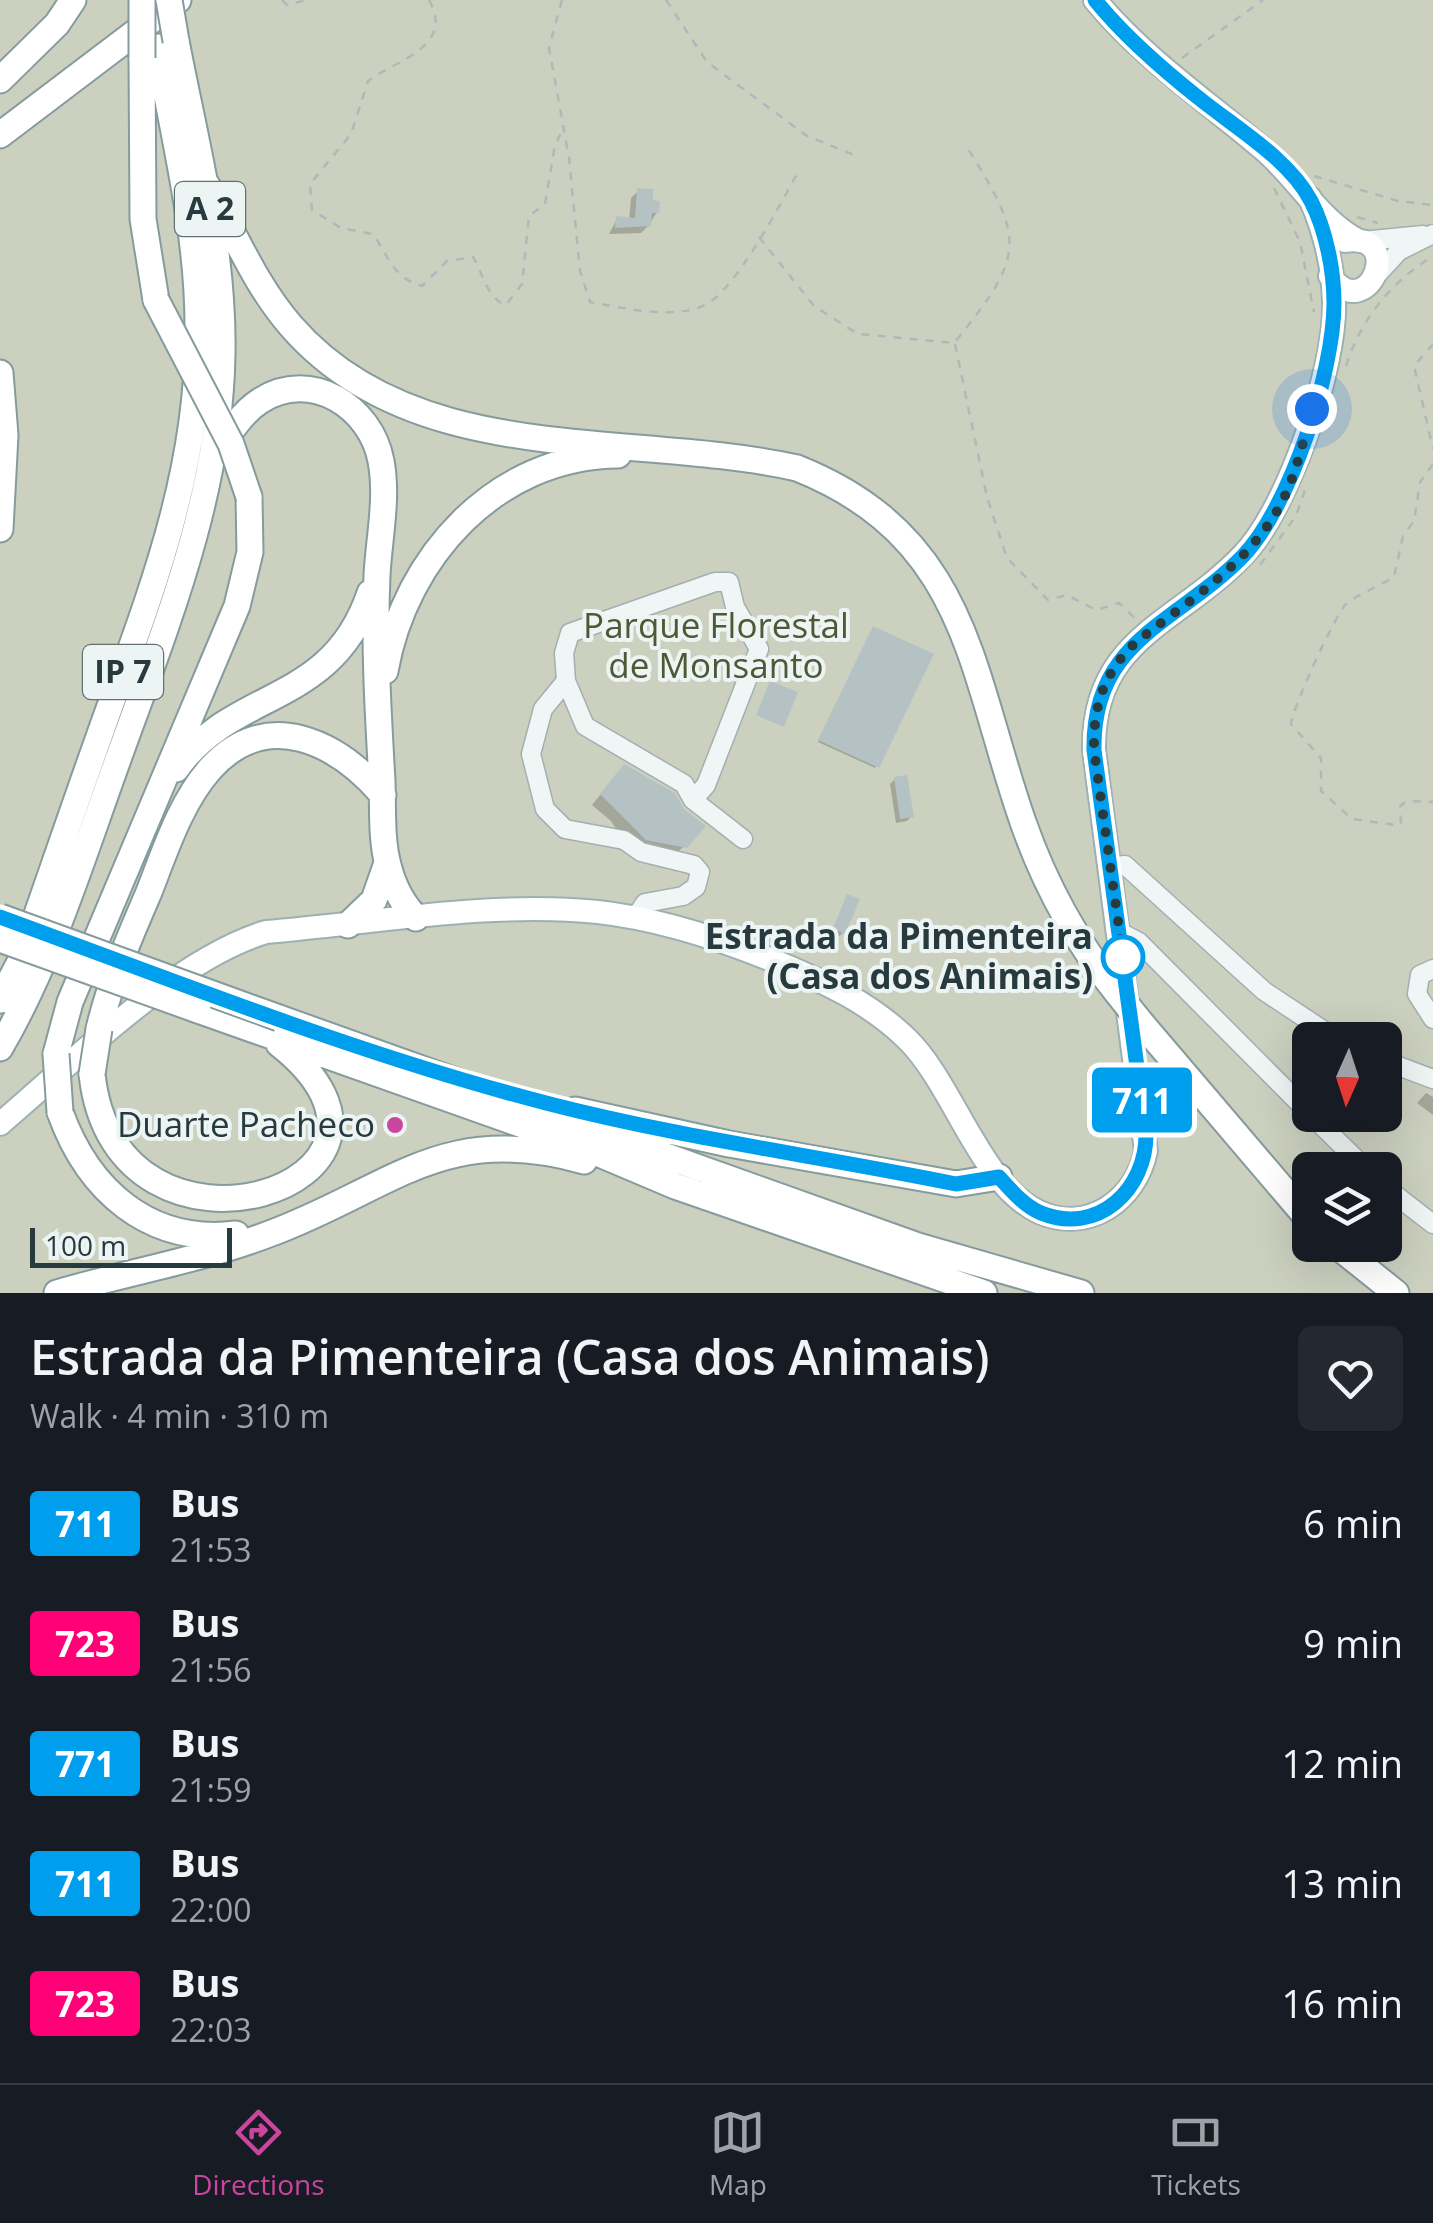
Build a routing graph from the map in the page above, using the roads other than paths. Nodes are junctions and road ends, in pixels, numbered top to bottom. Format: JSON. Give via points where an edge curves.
{"nodes":[{"id":1,"x":73,"y":0,"type":"edge"},
{"id":2,"x":145,"y":0,"type":"edge"},
{"id":3,"x":169,"y":0,"type":"edge"},
{"id":4,"x":178,"y":0,"type":"edge"},
{"id":5,"x":1095,"y":0,"type":"edge"},
{"id":6,"x":159,"y":49,"type":"junction"},
{"id":7,"x":0,"y":80,"type":"edge"},
{"id":8,"x":0,"y":135,"type":"edge"},
{"id":9,"x":202,"y":177,"type":"junction"},
{"id":10,"x":1297,"y":184,"type":"junction"},
{"id":11,"x":1433,"y":234,"type":"edge"},
{"id":12,"x":1361,"y":241,"type":"junction"},
{"id":13,"x":1329,"y":269,"type":"junction"},
{"id":14,"x":1371,"y":281,"type":"junction"},
{"id":15,"x":1323,"y":336,"type":"junction"},
{"id":16,"x":0,"y":373,"type":"edge"},
{"id":17,"x":209,"y":378,"type":"junction"},
{"id":18,"x":3,"y":435,"type":"edge"},
{"id":19,"x":213,"y":460,"type":"junction"},
{"id":20,"x":839,"y":490,"type":"junction"},
{"id":21,"x":0,"y":528,"type":"edge"},
{"id":22,"x":378,"y":569,"type":"junction"},
{"id":23,"x":566,"y":681,"type":"junction"},
{"id":24,"x":378,"y":716,"type":"junction"},
{"id":25,"x":688,"y":792,"type":"junction"},
{"id":26,"x":383,"y":794,"type":"junction"},
{"id":27,"x":154,"y":801,"type":"junction"},
{"id":28,"x":743,"y":839,"type":"dead end"},
{"id":29,"x":387,"y":862,"type":"junction"},
{"id":30,"x":1110,"y":867,"type":"junction"},
{"id":31,"x":0,"y":917,"type":"edge"},
{"id":32,"x":416,"y":918,"type":"junction"},
{"id":33,"x":635,"y":918,"type":"junction"},
{"id":34,"x":348,"y":925,"type":"junction"},
{"id":35,"x":1120,"y":932,"type":"junction"},
{"id":36,"x":0,"y":939,"type":"edge"},
{"id":37,"x":1433,"y":969,"type":"edge"},
{"id":38,"x":0,"y":1000,"type":"edge"},
{"id":39,"x":1433,"y":1019,"type":"edge"},
{"id":40,"x":1311,"y":1022,"type":"edge"},
{"id":41,"x":265,"y":1027,"type":"junction"},
{"id":42,"x":0,"y":1048,"type":"edge"},
{"id":43,"x":411,"y":1065,"type":"junction"},
{"id":44,"x":1402,"y":1067,"type":"edge"},
{"id":45,"x":1433,"y":1079,"type":"edge"},
{"id":46,"x":1292,"y":1095,"type":"edge"},
{"id":47,"x":0,"y":1124,"type":"edge"},
{"id":48,"x":1329,"y":1132,"type":"edge"},
{"id":49,"x":1349,"y":1152,"type":"edge"},
{"id":50,"x":999,"y":1177,"type":"junction"},
{"id":51,"x":675,"y":1186,"type":"junction"},
{"id":52,"x":1292,"y":1200,"type":"edge"},
{"id":53,"x":1402,"y":1200,"type":"edge"},
{"id":54,"x":318,"y":1212,"type":"junction"},
{"id":55,"x":1433,"y":1224,"type":"edge"},
{"id":56,"x":1357,"y":1262,"type":"edge"},
{"id":57,"x":57,"y":1293,"type":"edge"},
{"id":58,"x":984,"y":1293,"type":"edge"},
{"id":59,"x":1081,"y":1293,"type":"edge"},
{"id":60,"x":1396,"y":1293,"type":"edge"}],
"edges":[{"from":1,"to":7,"type":"highway"},
{"from":2,"to":6,"type":"highway","bridge":true},
{"from":3,"to":6,"type":"highway","number":"A 2","bridge":true},
{"from":4,"to":8,"type":"highway"},
{"from":5,"to":10,"type":"main road"},
{"from":6,"to":9,"type":"highway","number":"A 2"},
{"from":6,"to":17,"type":"highway","number":"A 2","via":[[194,244]]},
{"from":6,"to":27,"type":"highway","bridge":true,"via":[[142,220],[156,300],[240,462],[249,497],[246,578]]},
{"from":9,"to":17,"type":"highway","number":"A 2","via":[[219,270]]},
{"from":9,"to":20,"type":"highway","via":[[252,273],[292,327],[341,371],[390,401],[482,428],[776,464]]},
{"from":10,"to":12,"type":"main road"},
{"from":10,"to":13,"type":"main road","via":[[1326,240]]},
{"from":11,"to":12,"type":"street"},
{"from":11,"to":14,"type":"street","via":[[1399,252]]},
{"from":12,"to":13,"type":"main road","via":[[1339,244]]},
{"from":12,"to":14,"type":"main road","via":[[1377,256]]},
{"from":13,"to":14,"type":"main road","via":[[1346,289]]},
{"from":13,"to":15,"type":"main road","via":[[1334,300]]},
{"from":14,"to":15,"type":"main road"},
{"from":15,"to":30,"type":"main road","via":[[1297,459],[1270,522],[1241,558],[1120,657],[1108,676],[1094,724]]},
{"from":16,"to":18,"type":"highway"},
{"from":17,"to":19,"type":"highway","number":"IP 7"},
{"from":17,"to":38,"type":"highway","number":"IP 7","via":[[165,552]]},
{"from":18,"to":21,"type":"highway"},
{"from":19,"to":22,"type":"highway","via":[[242,418],[271,395],[304,389],[346,403],[370,430],[381,461]]},
{"from":19,"to":42,"type":"highway","number":"IP 7","via":[[182,579],[80,864],[36,980]]},
{"from":20,"to":24,"type":"highway","via":[[768,470],[670,456],[603,456],[525,478],[466,516],[426,564],[393,633]]},
{"from":20,"to":52,"type":"highway","bridge":true,"via":[[894,528],[946,592],[969,644],[1028,838],[1096,965]]},
{"from":22,"to":24,"type":"highway"},
{"from":22,"to":27,"type":"highway","via":[[358,623],[335,657],[302,684],[205,738]]},
{"from":23,"to":25,"type":"street","via":[[585,726]]},
{"from":23,"to":25,"type":"street","via":[[566,640],[577,628],[729,582],[758,649],[706,785]]},
{"from":23,"to":33,"type":"street","via":[[543,709],[531,754],[545,810],[565,829],[624,840],[700,872],[696,887],[644,903]]},
{"from":24,"to":26,"type":"highway"},
{"from":25,"to":28,"type":"street"},
{"from":26,"to":29,"type":"highway"},
{"from":26,"to":41,"type":"highway","bridge":true,"via":[[350,760],[310,740],[263,740],[226,755],[184,812],[120,964],[92,1074],[111,1140],[149,1180],[208,1204],[288,1191],[315,1166],[328,1116],[319,1084]]},
{"from":27,"to":54,"type":"highway","bridge":true,"via":[[70,1002],[56,1054],[60,1112],[82,1161],[106,1193],[150,1222],[227,1235]]},
{"from":29,"to":32,"type":"highway","via":[[400,901]]},
{"from":29,"to":34,"type":"highway","via":[[374,900]]},
{"from":30,"to":35,"type":"main road"},
{"from":30,"to":40,"type":"street","via":[[1125,865],[1264,991]]},
{"from":31,"to":41,"type":"highway","bridge":true},
{"from":32,"to":33,"type":"main road","via":[[564,910]]},
{"from":32,"to":34,"type":"main road"},
{"from":33,"to":50,"type":"main road","via":[[752,952],[879,1013],[912,1044]]},
{"from":34,"to":47,"type":"main road","via":[[266,932],[220,950]]},
{"from":35,"to":46,"type":"street","via":[[1139,942]]},
{"from":35,"to":50,"type":"main road","via":[[1146,1133],[1142,1168],[1112,1208],[1077,1219],[1034,1210]]},
{"from":36,"to":41,"type":"highway","bridge":true},
{"from":37,"to":39,"type":"street","via":[[1420,975],[1417,994]]},
{"from":41,"to":43,"type":"highway"},
{"from":41,"to":51,"type":"highway"},
{"from":43,"to":50,"type":"highway","via":[[730,1144],[956,1184]]},
{"from":43,"to":59,"type":"highway","via":[[918,1246]]},
{"from":44,"to":45,"type":"street"},
{"from":48,"to":49,"type":"street"},
{"from":51,"to":54,"type":"highway","via":[[568,1156],[486,1148],[412,1166]]},
{"from":51,"to":58,"type":"highway"},
{"from":53,"to":55,"type":"street"},
{"from":54,"to":57,"type":"highway","via":[[254,1240]]},
{"from":56,"to":60,"type":"highway"}]}
